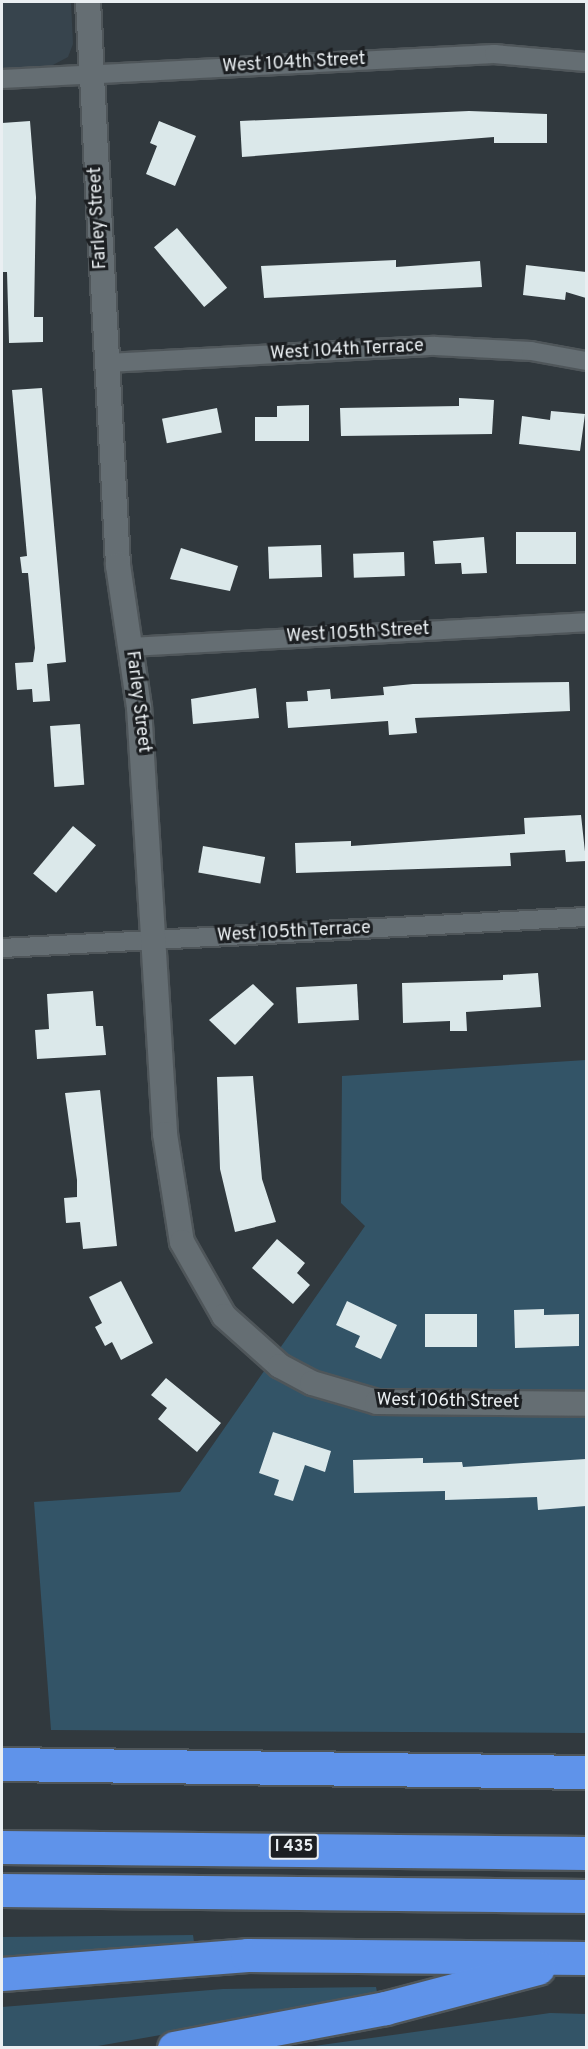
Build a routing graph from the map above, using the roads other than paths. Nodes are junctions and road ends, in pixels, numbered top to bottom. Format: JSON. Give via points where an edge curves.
{"nodes":[{"id":1,"x":88,"y":2,"type":"edge"},
{"id":2,"x":586,"y":62,"type":"edge"},
{"id":3,"x":91,"y":75,"type":"junction"},
{"id":4,"x":2,"y":79,"type":"edge"},
{"id":5,"x":586,"y":361,"type":"edge"},
{"id":6,"x":107,"y":363,"type":"junction"},
{"id":7,"x":586,"y":622,"type":"edge"},
{"id":8,"x":130,"y":647,"type":"junction"},
{"id":9,"x":586,"y":917,"type":"edge"},
{"id":10,"x":155,"y":940,"type":"junction"},
{"id":11,"x":2,"y":948,"type":"edge"},
{"id":12,"x":280,"y":1366,"type":"joint"},
{"id":13,"x":586,"y":1404,"type":"edge"},
{"id":14,"x":2,"y":1764,"type":"edge"},
{"id":15,"x":586,"y":1772,"type":"edge"},
{"id":16,"x":2,"y":1847,"type":"edge"},
{"id":17,"x":586,"y":1853,"type":"edge"},
{"id":18,"x":2,"y":1890,"type":"edge"},
{"id":19,"x":586,"y":1896,"type":"edge"},
{"id":20,"x":582,"y":1958,"type":"edge"},
{"id":21,"x":2,"y":1974,"type":"edge"},
{"id":22,"x":174,"y":2048,"type":"edge"}],
"edges":[{"from":1,"to":3,"type":"street","name":"Farley Street"},
{"from":2,"to":3,"type":"street","name":"West 104th Street","via":[[494,54]]},
{"from":3,"to":4,"type":"street","name":"West 104th Street"},
{"from":3,"to":6,"type":"street","name":"Farley Street"},
{"from":5,"to":6,"type":"street","name":"West 104th Terrace","via":[[531,351],[435,346]]},
{"from":6,"to":8,"type":"street","name":"Farley Street","via":[[118,565]]},
{"from":7,"to":8,"type":"street","name":"West 105th Street"},
{"from":8,"to":10,"type":"street","name":"Farley Street","via":[[147,791]]},
{"from":9,"to":10,"type":"street","name":"West 105th Terrace"},
{"from":10,"to":11,"type":"street","name":"West 105th Terrace"},
{"from":10,"to":12,"type":"street","name":"Farley Street","via":[[170,1185],[182,1242],[224,1316]]},
{"from":12,"to":13,"type":"street","name":"West 106th Street","via":[[338,1394],[377,1402]]},
{"from":14,"to":15,"type":"highway"},
{"from":16,"to":17,"type":"highway","number":"I 435"},
{"from":18,"to":19,"type":"highway"},
{"from":20,"to":21,"type":"highway","via":[[247,1956]]},
{"from":20,"to":22,"type":"highway","via":[[385,2008]]}]}
